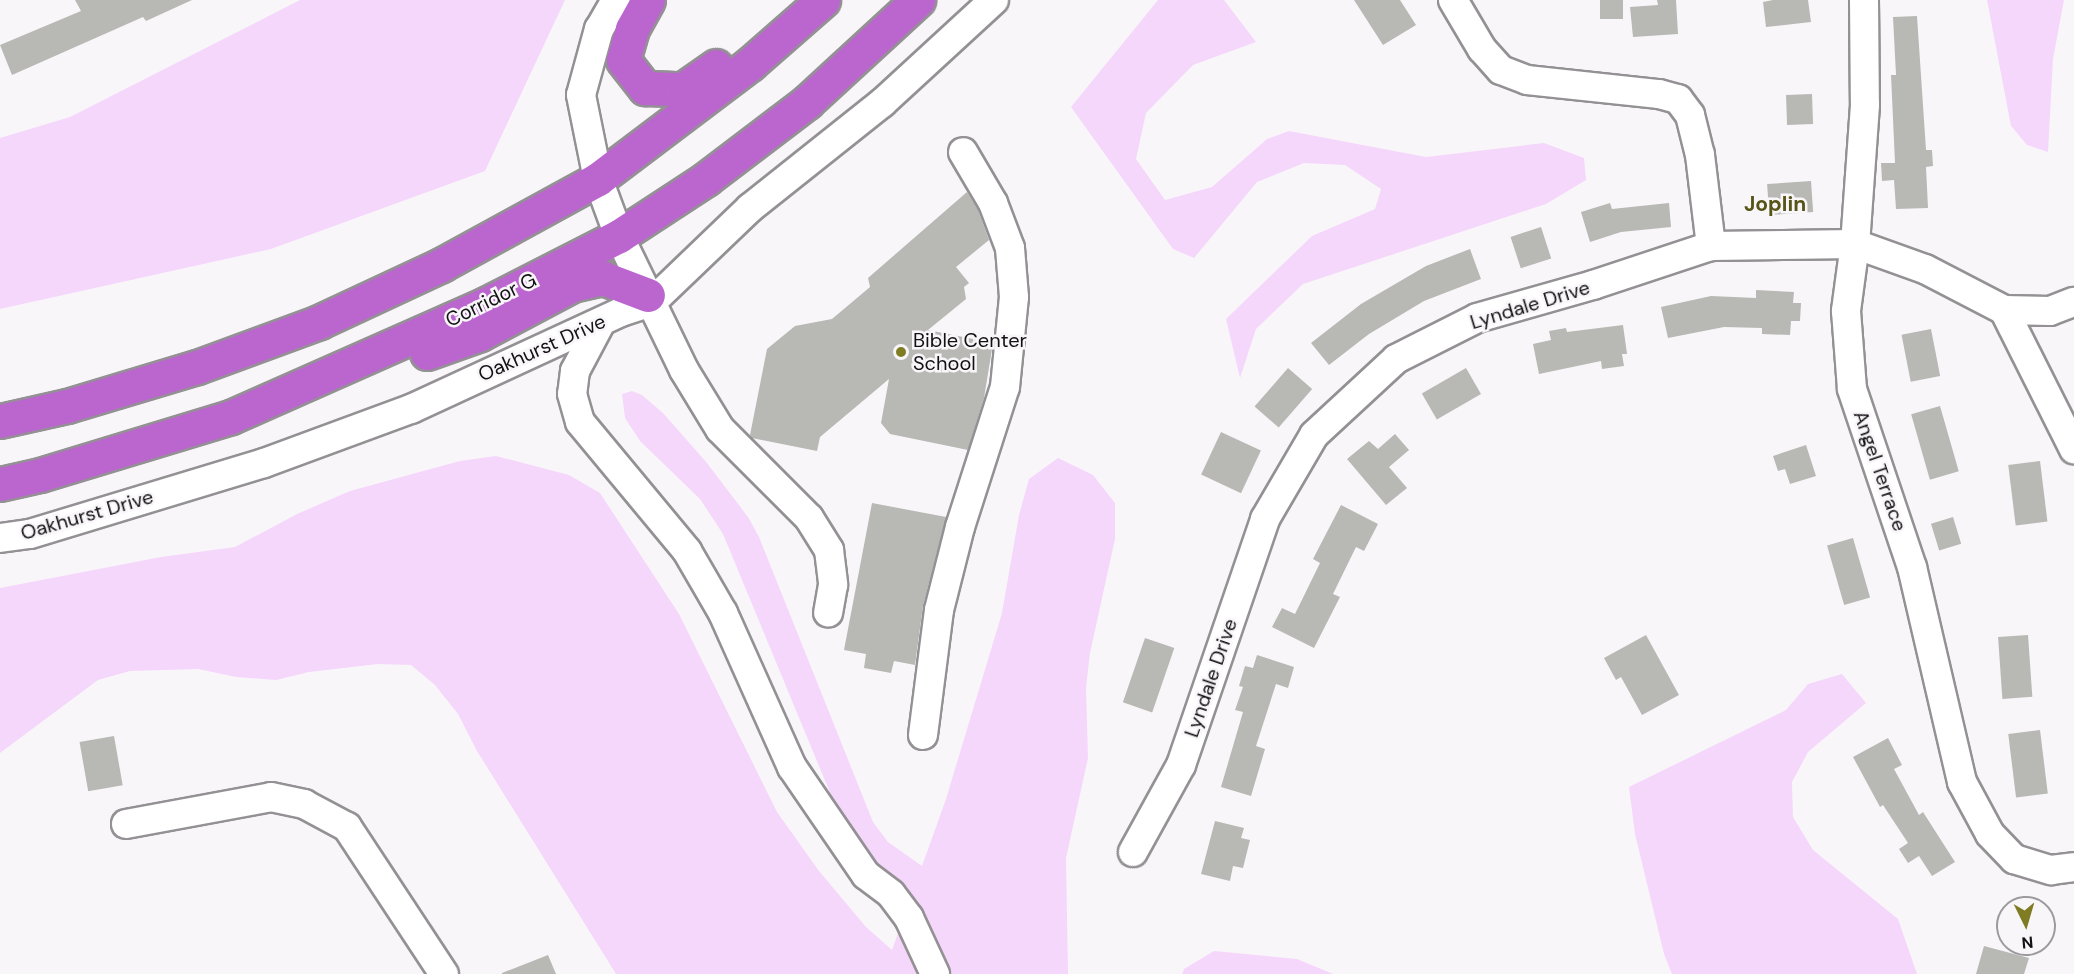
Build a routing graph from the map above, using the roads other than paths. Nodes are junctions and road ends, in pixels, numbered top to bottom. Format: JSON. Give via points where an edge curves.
{"nodes":[{"id":1,"x":616,"y":0,"type":"edge"},
{"id":2,"x":646,"y":0,"type":"edge"},
{"id":3,"x":807,"y":0,"type":"edge"},
{"id":4,"x":823,"y":0,"type":"edge"},
{"id":5,"x":918,"y":0,"type":"edge"},
{"id":6,"x":994,"y":0,"type":"edge"},
{"id":7,"x":1453,"y":0,"type":"edge"},
{"id":8,"x":1864,"y":0,"type":"edge"},
{"id":9,"x":591,"y":59,"type":"junction"},
{"id":10,"x":963,"y":152,"type":"dead end"},
{"id":11,"x":597,"y":179,"type":"junction"},
{"id":12,"x":619,"y":236,"type":"junction"},
{"id":13,"x":1855,"y":244,"type":"junction"},
{"id":14,"x":1711,"y":246,"type":"junction"},
{"id":15,"x":650,"y":299,"type":"junction"},
{"id":16,"x":2074,"y":302,"type":"edge"},
{"id":17,"x":2004,"y":310,"type":"junction"},
{"id":18,"x":600,"y":322,"type":"junction"},
{"id":19,"x":287,"y":394,"type":"junction"},
{"id":20,"x":0,"y":421,"type":"edge"},
{"id":21,"x":2074,"y":449,"type":"edge"},
{"id":22,"x":0,"y":484,"type":"edge"},
{"id":23,"x":0,"y":538,"type":"edge"},
{"id":24,"x":828,"y":613,"type":"dead end"},
{"id":25,"x":923,"y":735,"type":"dead end"},
{"id":26,"x":126,"y":824,"type":"dead end"},
{"id":27,"x":1133,"y":852,"type":"dead end"},
{"id":28,"x":2074,"y":867,"type":"edge"},
{"id":29,"x":444,"y":974,"type":"edge"},
{"id":30,"x":935,"y":974,"type":"edge"}],
"edges":[{"from":1,"to":9,"type":"street","via":[[599,29]]},
{"from":2,"to":3,"type":"highway","via":[[623,60],[645,88],[683,89]]},
{"from":2,"to":9,"type":"street"},
{"from":4,"to":11,"type":"highway","via":[[750,64]]},
{"from":5,"to":12,"type":"highway","name":"Corridor G","via":[[807,102],[706,179]]},
{"from":6,"to":15,"type":"street","name":"Oakhurst Drive","via":[[882,103],[750,208]]},
{"from":7,"to":14,"type":"street","via":[[1482,49],[1501,70],[1527,81],[1678,99],[1690,115],[1700,155]]},
{"from":8,"to":13,"type":"street","name":"Angel Terrace","via":[[1865,105]]},
{"from":9,"to":11,"type":"street","via":[[581,95]]},
{"from":10,"to":25,"type":"street","via":[[993,203],[1010,248],[1014,297],[1005,387],[960,527],[939,610]]},
{"from":11,"to":12,"type":"street"},
{"from":11,"to":20,"type":"highway","via":[[441,265],[319,322],[197,367],[67,406]]},
{"from":12,"to":15,"type":"street"},
{"from":12,"to":19,"type":"highway","name":"Corridor G","via":[[486,304]]},
{"from":13,"to":14,"type":"street","name":"Lyndale Drive"},
{"from":13,"to":17,"type":"street","name":"Lyndale Drive","via":[[1925,269]]},
{"from":13,"to":28,"type":"street","name":"Angel Terrace","via":[[1846,311],[1852,389],[1912,567],[1962,782],[1990,834],[2014,859],[2051,870]]},
{"from":14,"to":27,"type":"street","name":"Lyndale Drive","via":[[1477,318],[1396,359],[1314,435],[1265,519],[1181,765]]},
{"from":15,"to":18,"type":"street","name":"Oakhurst Drive"},
{"from":15,"to":19,"type":"highway","via":[[603,278],[572,285],[480,334],[361,377]]},
{"from":15,"to":24,"type":"street","via":[[684,370],[720,429],[809,518],[829,550],[833,585]]},
{"from":16,"to":17,"type":"street","name":"Lyndale Drive","via":[[2050,311]]},
{"from":17,"to":21,"type":"street"},
{"from":18,"to":23,"type":"street","name":"Oakhurst Drive","via":[[411,409],[264,463],[30,534]]},
{"from":18,"to":30,"type":"street","via":[[575,371],[572,394],[580,422],[687,550],[723,613],[792,767],[866,875],[891,894],[909,918]]},
{"from":19,"to":22,"type":"highway","name":"Corridor G","via":[[220,420]]},
{"from":26,"to":29,"type":"street","via":[[271,797],[304,804],[347,827]]}]}
